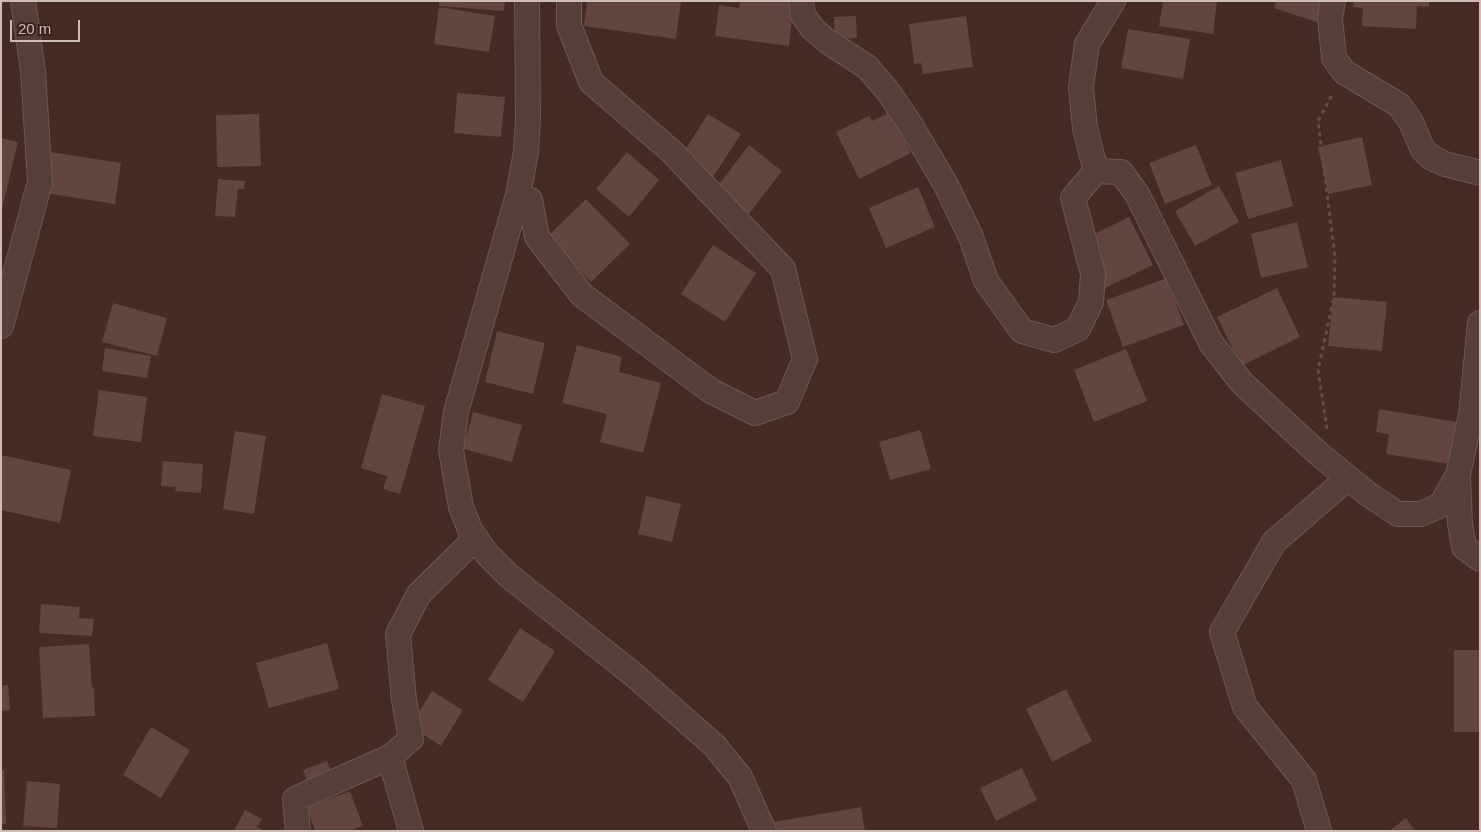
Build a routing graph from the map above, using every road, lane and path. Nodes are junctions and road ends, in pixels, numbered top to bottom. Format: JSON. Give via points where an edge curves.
{"nodes":[{"id":1,"x":22,"y":1,"type":"edge"},
{"id":2,"x":527,"y":1,"type":"edge"},
{"id":3,"x":569,"y":1,"type":"edge"},
{"id":4,"x":801,"y":1,"type":"edge"},
{"id":5,"x":1113,"y":1,"type":"edge"},
{"id":6,"x":1333,"y":1,"type":"edge"},
{"id":7,"x":1344,"y":72,"type":"junction"},
{"id":8,"x":1096,"y":171,"type":"junction"},
{"id":9,"x":1480,"y":173,"type":"edge"},
{"id":10,"x":518,"y":194,"type":"junction"},
{"id":11,"x":1480,"y":323,"type":"edge"},
{"id":12,"x":1,"y":326,"type":"edge"},
{"id":13,"x":1328,"y":437,"type":"dead end"},
{"id":14,"x":1458,"y":476,"type":"junction"},
{"id":15,"x":1348,"y":478,"type":"junction"},
{"id":16,"x":476,"y":538,"type":"junction"},
{"id":17,"x":1480,"y":559,"type":"edge"},
{"id":18,"x":390,"y":757,"type":"junction"},
{"id":19,"x":298,"y":831,"type":"edge"},
{"id":20,"x":411,"y":831,"type":"edge"},
{"id":21,"x":764,"y":831,"type":"edge"},
{"id":22,"x":1319,"y":831,"type":"edge"}],
"edges":[{"from":1,"to":12,"type":"street","via":[[33,71],[40,182]]},
{"from":2,"to":10,"type":"street","via":[[528,119]]},
{"from":3,"to":10,"type":"street","via":[[569,25],[591,82],[672,151],[783,269],[805,359],[786,402],[755,413],[711,391],[582,295],[537,237],[530,200]]},
{"from":4,"to":8,"type":"street","via":[[803,15],[812,28],[867,67],[912,127],[967,228],[986,281],[1022,331],[1054,340],[1078,329],[1091,302],[1093,274],[1073,198]]},
{"from":5,"to":8,"type":"street","via":[[1088,44],[1081,87],[1085,128]]},
{"from":6,"to":7,"type":"street","via":[[1330,18],[1334,58]]},
{"from":7,"to":9,"type":"street","via":[[1399,105],[1423,150],[1432,158]]},
{"from":7,"to":13,"type":"path","via":[[1318,121],[1335,257],[1334,297],[1318,370]]},
{"from":8,"to":15,"type":"street","via":[[1121,172],[1137,194],[1212,343],[1242,383]]},
{"from":10,"to":16,"type":"street","via":[[456,412],[451,450],[461,507]]},
{"from":11,"to":14,"type":"street","via":[[1471,415]]},
{"from":14,"to":15,"type":"street","via":[[1441,505],[1421,514],[1398,514]]},
{"from":14,"to":17,"type":"street","via":[[1464,546]]},
{"from":15,"to":22,"type":"street","via":[[1274,542],[1222,632],[1245,707],[1304,780]]},
{"from":16,"to":18,"type":"street","via":[[418,594],[398,634],[411,739]]},
{"from":16,"to":21,"type":"street","via":[[508,576],[634,675],[714,745],[740,778]]},
{"from":18,"to":19,"type":"street","via":[[295,799]]},
{"from":18,"to":20,"type":"street"}]}
